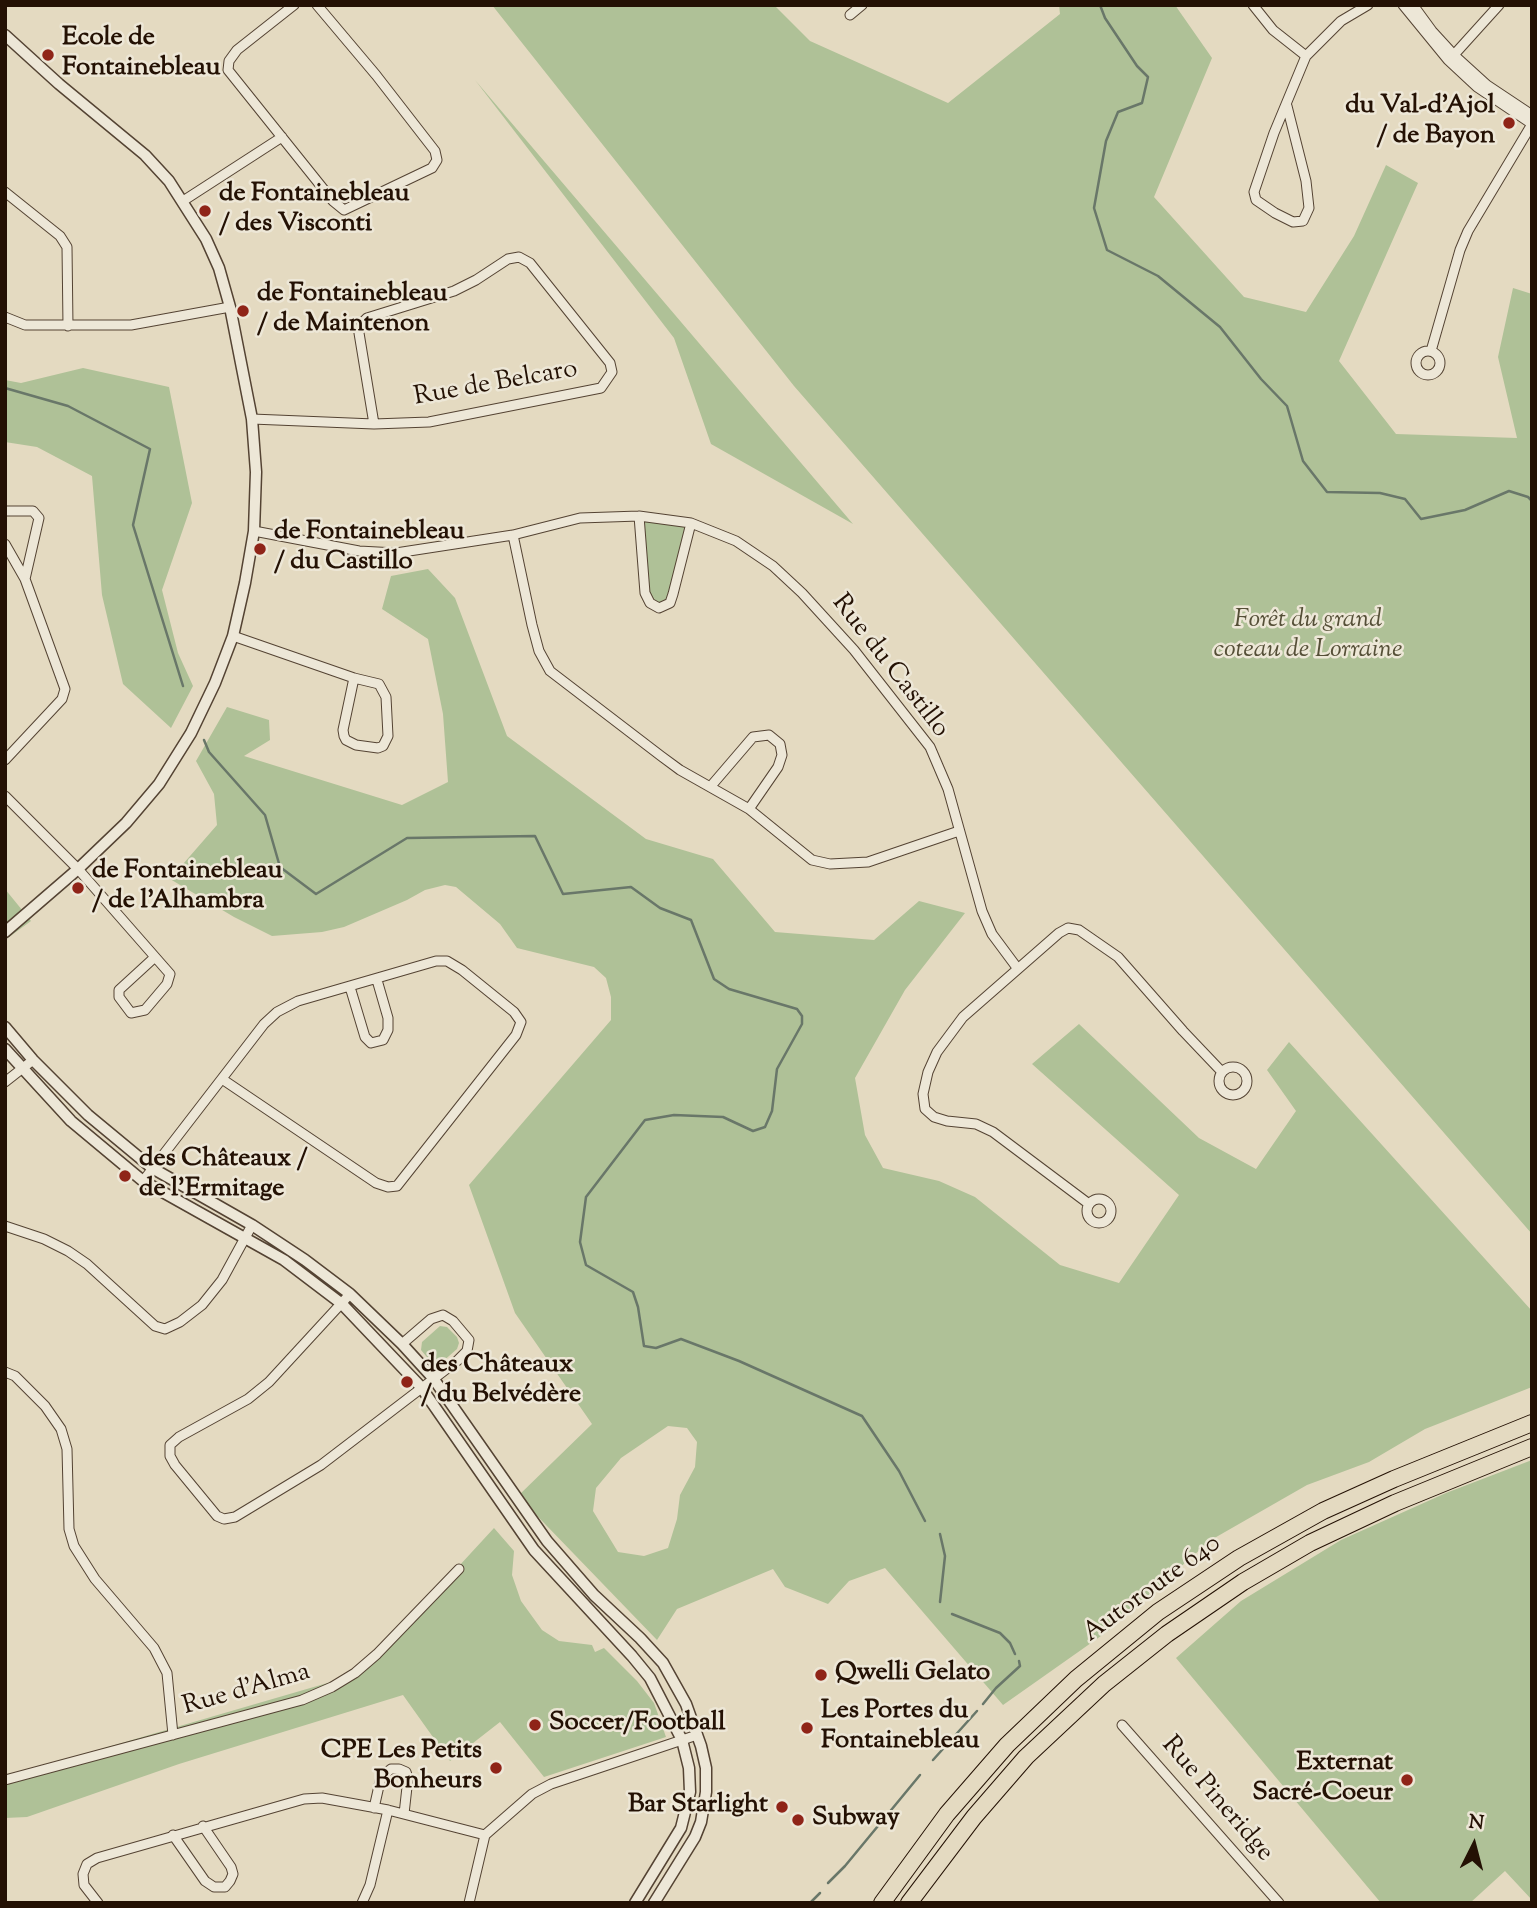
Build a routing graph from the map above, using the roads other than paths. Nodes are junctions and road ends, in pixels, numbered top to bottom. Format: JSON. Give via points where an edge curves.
{"nodes":[{"id":1,"x":294,"y":5,"type":"edge"},
{"id":2,"x":317,"y":5,"type":"edge"},
{"id":3,"x":862,"y":5,"type":"edge"},
{"id":4,"x":1253,"y":5,"type":"edge"},
{"id":5,"x":1368,"y":5,"type":"edge"},
{"id":6,"x":1403,"y":5,"type":"edge"},
{"id":7,"x":1413,"y":5,"type":"edge"},
{"id":8,"x":1500,"y":5,"type":"edge"},
{"id":9,"x":850,"y":15,"type":"dead end"},
{"id":10,"x":5,"y":35,"type":"edge"},
{"id":11,"x":1306,"y":56,"type":"junction"},
{"id":12,"x":1451,"y":57,"type":"junction"},
{"id":13,"x":1287,"y":106,"type":"junction"},
{"id":14,"x":1532,"y":115,"type":"edge"},
{"id":15,"x":1532,"y":124,"type":"edge"},
{"id":16,"x":282,"y":137,"type":"junction"},
{"id":17,"x":5,"y":192,"type":"edge"},
{"id":18,"x":183,"y":201,"type":"junction"},
{"id":19,"x":230,"y":307,"type":"junction"},
{"id":20,"x":5,"y":317,"type":"edge"},
{"id":21,"x":68,"y":326,"type":"junction"},
{"id":22,"x":1430,"y":351,"type":"dead end"},
{"id":23,"x":252,"y":419,"type":"junction"},
{"id":24,"x":374,"y":424,"type":"junction"},
{"id":25,"x":5,"y":511,"type":"edge"},
{"id":26,"x":639,"y":516,"type":"junction"},
{"id":27,"x":691,"y":523,"type":"junction"},
{"id":28,"x":254,"y":531,"type":"junction"},
{"id":29,"x":513,"y":535,"type":"junction"},
{"id":30,"x":5,"y":544,"type":"edge"},
{"id":31,"x":25,"y":579,"type":"junction"},
{"id":32,"x":233,"y":636,"type":"junction"},
{"id":33,"x":354,"y":678,"type":"junction"},
{"id":34,"x":5,"y":760,"type":"edge"},
{"id":35,"x":711,"y":786,"type":"junction"},
{"id":36,"x":5,"y":796,"type":"edge"},
{"id":37,"x":749,"y":809,"type":"junction"},
{"id":38,"x":959,"y":831,"type":"junction"},
{"id":39,"x":78,"y":869,"type":"junction"},
{"id":40,"x":5,"y":932,"type":"edge"},
{"id":41,"x":155,"y":957,"type":"junction"},
{"id":42,"x":1018,"y":969,"type":"junction"},
{"id":43,"x":377,"y":980,"type":"junction"},
{"id":44,"x":350,"y":987,"type":"junction"},
{"id":45,"x":5,"y":1027,"type":"edge"},
{"id":46,"x":5,"y":1049,"type":"edge"},
{"id":47,"x":33,"y":1060,"type":"junction"},
{"id":48,"x":22,"y":1069,"type":"junction"},
{"id":49,"x":1222,"y":1072,"type":"dead end"},
{"id":50,"x":222,"y":1079,"type":"junction"},
{"id":51,"x":5,"y":1082,"type":"edge"},
{"id":52,"x":152,"y":1168,"type":"junction"},
{"id":53,"x":143,"y":1181,"type":"junction"},
{"id":54,"x":1089,"y":1203,"type":"dead end"},
{"id":55,"x":252,"y":1224,"type":"junction"},
{"id":56,"x":5,"y":1226,"type":"edge"},
{"id":57,"x":245,"y":1238,"type":"junction"},
{"id":58,"x":350,"y":1294,"type":"junction"},
{"id":59,"x":342,"y":1304,"type":"junction"},
{"id":60,"x":402,"y":1344,"type":"junction"},
{"id":61,"x":5,"y":1372,"type":"edge"},
{"id":62,"x":433,"y":1378,"type":"junction"},
{"id":63,"x":421,"y":1387,"type":"junction"},
{"id":64,"x":1532,"y":1423,"type":"edge"},
{"id":65,"x":1532,"y":1447,"type":"edge"},
{"id":66,"x":459,"y":1569,"type":"dead end"},
{"id":67,"x":1122,"y":1725,"type":"dead end"},
{"id":68,"x":173,"y":1735,"type":"junction"},
{"id":69,"x":697,"y":1735,"type":"junction"},
{"id":70,"x":682,"y":1740,"type":"junction"},
{"id":71,"x":5,"y":1780,"type":"edge"},
{"id":72,"x":374,"y":1808,"type":"junction"},
{"id":73,"x":388,"y":1810,"type":"junction"},
{"id":74,"x":404,"y":1814,"type":"junction"},
{"id":75,"x":203,"y":1826,"type":"junction"},
{"id":76,"x":173,"y":1835,"type":"junction"},
{"id":77,"x":485,"y":1835,"type":"junction"},
{"id":78,"x":98,"y":1903,"type":"edge"},
{"id":79,"x":362,"y":1903,"type":"edge"},
{"id":80,"x":469,"y":1903,"type":"edge"},
{"id":81,"x":635,"y":1903,"type":"edge"},
{"id":82,"x":654,"y":1903,"type":"edge"},
{"id":83,"x":882,"y":1903,"type":"edge"},
{"id":84,"x":909,"y":1903,"type":"edge"},
{"id":85,"x":1279,"y":1903,"type":"edge"}],
"edges":[{"from":1,"to":16,"type":"street","via":[[237,50],[228,70]]},
{"from":2,"to":16,"type":"street","via":[[435,151],[437,160],[432,168],[344,210]]},
{"from":3,"to":9,"type":"street"},
{"from":4,"to":11,"type":"street","via":[[1273,30]]},
{"from":5,"to":11,"type":"street","via":[[1341,21]]},
{"from":6,"to":12,"type":"street"},
{"from":7,"to":12,"type":"street"},
{"from":8,"to":12,"type":"street"},
{"from":10,"to":18,"type":"street","via":[[134,144]]},
{"from":11,"to":13,"type":"street"},
{"from":12,"to":14,"type":"street"},
{"from":12,"to":15,"type":"street","via":[[1478,87]]},
{"from":13,"to":13,"type":"street","via":[[1254,192],[1256,200],[1293,222],[1303,221],[1309,208]]},
{"from":15,"to":22,"type":"street","via":[[1468,231]]},
{"from":16,"to":18,"type":"street"},
{"from":17,"to":21,"type":"street","via":[[60,236],[67,247]]},
{"from":18,"to":19,"type":"street","via":[[213,253]]},
{"from":19,"to":21,"type":"street","via":[[131,325]]},
{"from":19,"to":23,"type":"street"},
{"from":20,"to":21,"type":"street","via":[[25,325]]},
{"from":23,"to":24,"type":"street","name":"Rue de Belcaro"},
{"from":23,"to":28,"type":"street"},
{"from":24,"to":24,"type":"street","name":"Rue de Belcaro","via":[[429,422],[601,388],[612,372],[610,363],[530,264],[519,257],[454,291],[367,318],[361,324]]},
{"from":25,"to":31,"type":"street","via":[[33,511],[38,518]]},
{"from":26,"to":27,"type":"street","name":"Rue du Castillo"},
{"from":26,"to":27,"type":"street","via":[[645,593],[659,608],[670,603],[674,594]]},
{"from":26,"to":29,"type":"street","name":"Rue du Castillo","via":[[580,518]]},
{"from":27,"to":38,"type":"street","name":"Rue du Castillo","via":[[736,541],[773,566],[854,650],[930,747]]},
{"from":28,"to":29,"type":"street","name":"Rue du Castillo","via":[[359,551],[396,553]]},
{"from":28,"to":32,"type":"street"},
{"from":29,"to":35,"type":"street","via":[[539,651],[550,671],[661,757]]},
{"from":30,"to":31,"type":"street"},
{"from":31,"to":34,"type":"street","via":[[65,689],[62,699]]},
{"from":32,"to":33,"type":"street"},
{"from":32,"to":39,"type":"street","via":[[191,733],[159,784]]},
{"from":33,"to":33,"type":"street","via":[[344,736],[356,745],[383,746],[388,736],[384,690],[379,684]]},
{"from":35,"to":37,"type":"street"},
{"from":35,"to":37,"type":"street","via":[[753,737],[769,735],[780,744],[782,755]]},
{"from":36,"to":39,"type":"street"},
{"from":37,"to":38,"type":"street","via":[[812,859],[830,864],[868,862]]},
{"from":38,"to":42,"type":"street","name":"Rue du Castillo","via":[[982,911],[992,934]]},
{"from":39,"to":40,"type":"street"},
{"from":39,"to":41,"type":"street"},
{"from":41,"to":41,"type":"street","via":[[118,989],[131,1013],[145,1010],[167,984],[170,974]]},
{"from":42,"to":49,"type":"street","via":[[1059,933],[1068,928],[1079,930],[1118,957]]},
{"from":42,"to":54,"type":"street","via":[[963,1017],[937,1052],[923,1094],[925,1109],[934,1117],[976,1124],[993,1132]]},
{"from":43,"to":44,"type":"street"},
{"from":43,"to":44,"type":"street","via":[[388,1018],[383,1040],[371,1043],[365,1037]]},
{"from":43,"to":50,"type":"street","via":[[447,961],[514,1012],[520,1022],[516,1035],[397,1186],[376,1183]]},
{"from":44,"to":50,"type":"street","via":[[298,1001],[277,1012]]},
{"from":45,"to":47,"type":"street"},
{"from":46,"to":48,"type":"street"},
{"from":47,"to":48,"type":"street"},
{"from":47,"to":52,"type":"street","via":[[88,1115]]},
{"from":48,"to":51,"type":"street"},
{"from":48,"to":53,"type":"street","via":[[71,1121]]},
{"from":50,"to":52,"type":"street"},
{"from":52,"to":53,"type":"street"},
{"from":52,"to":55,"type":"street"},
{"from":53,"to":57,"type":"street"},
{"from":55,"to":57,"type":"street"},
{"from":55,"to":58,"type":"street"},
{"from":56,"to":57,"type":"street","via":[[68,1251],[155,1326],[165,1329],[202,1305]]},
{"from":57,"to":59,"type":"street","via":[[284,1260]]},
{"from":58,"to":59,"type":"street"},
{"from":58,"to":60,"type":"street"},
{"from":59,"to":63,"type":"street"},
{"from":59,"to":63,"type":"street","via":[[269,1382],[170,1445],[175,1465],[217,1516],[235,1517],[321,1465]]},
{"from":60,"to":62,"type":"street"},
{"from":60,"to":62,"type":"street","via":[[431,1319],[443,1315],[453,1321],[469,1340],[467,1351]]},
{"from":61,"to":68,"type":"street","via":[[45,1406],[61,1429],[67,1449],[69,1529],[74,1546],[94,1579],[154,1648],[166,1673]]},
{"from":62,"to":63,"type":"street"},
{"from":62,"to":69,"type":"street","via":[[547,1541],[663,1663],[686,1703]]},
{"from":63,"to":70,"type":"street","via":[[534,1550],[650,1678]]},
{"from":64,"to":83,"type":"highway","name":"Autoroute 640","via":[[1323,1511],[1239,1558],[1158,1612],[1083,1673],[998,1754]]},
{"from":65,"to":84,"type":"highway","name":"Autoroute 640","via":[[1323,1537],[1174,1628],[1104,1684],[1026,1758],[969,1822]]},
{"from":66,"to":68,"type":"street","name":"Rue d'Alma","via":[[377,1654],[332,1687],[302,1700]]},
{"from":67,"to":85,"type":"street","name":"Rue Pineridge"},
{"from":68,"to":71,"type":"street","name":"Rue d'Alma"},
{"from":69,"to":70,"type":"street"},
{"from":69,"to":82,"type":"street","via":[[706,1768],[703,1816],[692,1843]]},
{"from":70,"to":77,"type":"street","via":[[551,1784],[532,1794]]},
{"from":70,"to":81,"type":"street","via":[[690,1775],[688,1810]]},
{"from":72,"to":73,"type":"street"},
{"from":72,"to":74,"type":"street","via":[[381,1777],[399,1769],[408,1778]]},
{"from":72,"to":75,"type":"street","via":[[304,1799]]},
{"from":73,"to":74,"type":"street"},
{"from":73,"to":79,"type":"street"},
{"from":74,"to":77,"type":"street"},
{"from":75,"to":76,"type":"street"},
{"from":75,"to":76,"type":"street","via":[[231,1867],[233,1874],[225,1886],[214,1887],[205,1881]]},
{"from":76,"to":78,"type":"street","via":[[87,1864],[84,1885]]},
{"from":77,"to":80,"type":"street"}]}
